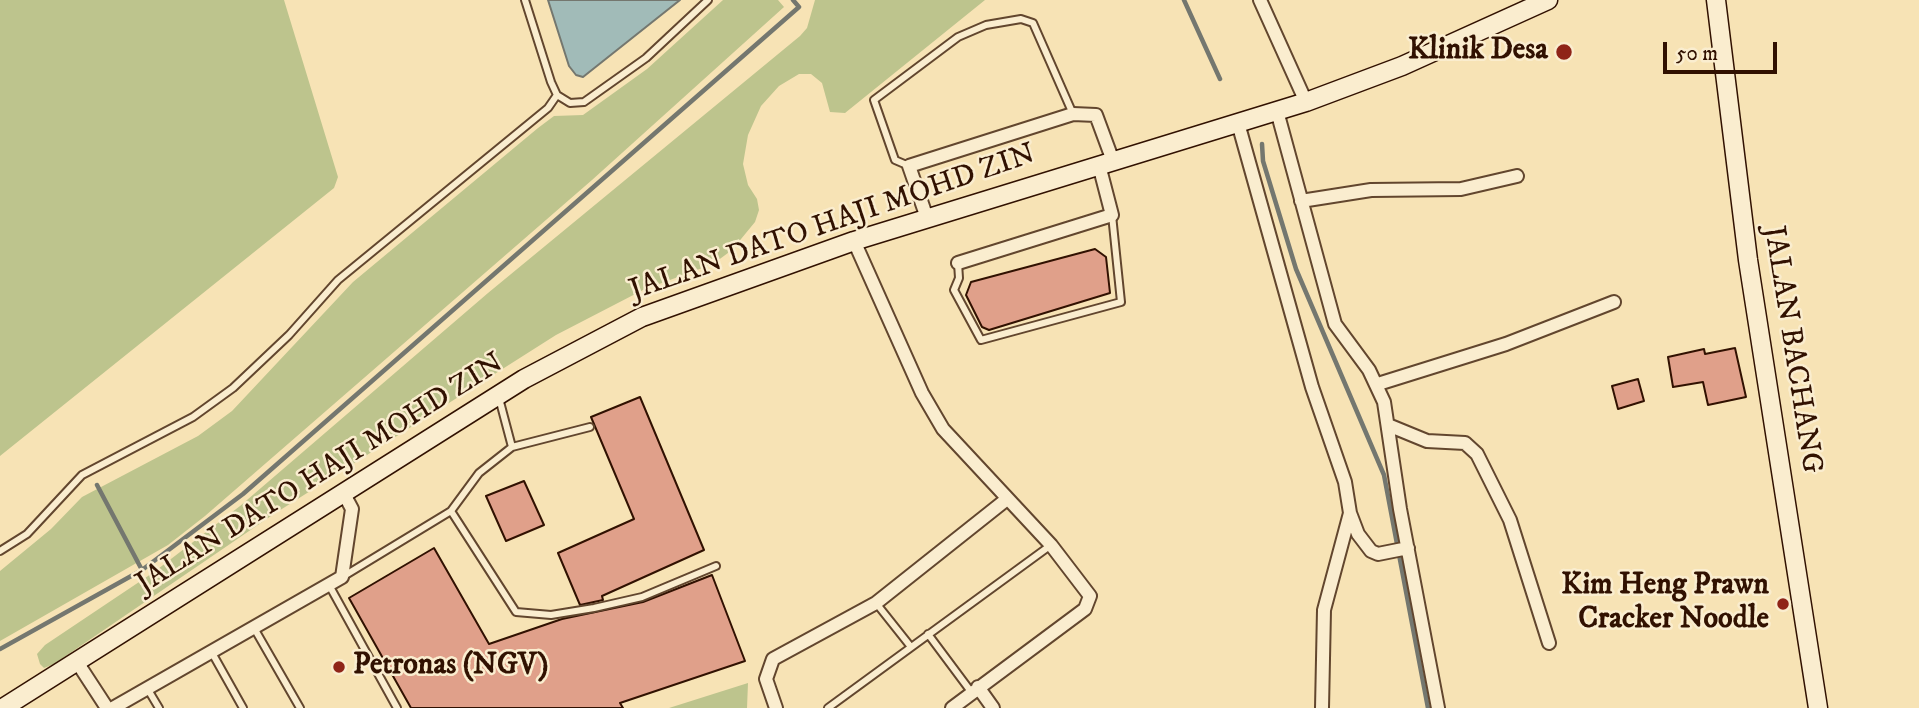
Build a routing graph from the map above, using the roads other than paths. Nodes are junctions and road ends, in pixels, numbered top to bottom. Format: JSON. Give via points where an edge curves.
{"nodes":[{"id":1,"x":525,"y":0,"type":"edge"},
{"id":2,"x":708,"y":0,"type":"edge"},
{"id":3,"x":1259,"y":0,"type":"edge"},
{"id":4,"x":1548,"y":0,"type":"edge"},
{"id":5,"x":1716,"y":0,"type":"edge"},
{"id":6,"x":557,"y":95,"type":"junction"},
{"id":7,"x":1306,"y":102,"type":"junction"},
{"id":8,"x":1277,"y":111,"type":"junction"},
{"id":9,"x":1073,"y":114,"type":"junction"},
{"id":10,"x":1238,"y":123,"type":"junction"},
{"id":11,"x":1106,"y":163,"type":"junction"},
{"id":12,"x":909,"y":166,"type":"junction"},
{"id":13,"x":1517,"y":176,"type":"dead end"},
{"id":14,"x":1301,"y":201,"type":"junction"},
{"id":15,"x":1112,"y":215,"type":"junction"},
{"id":16,"x":927,"y":218,"type":"junction"},
{"id":17,"x":854,"y":241,"type":"junction"},
{"id":18,"x":958,"y":263,"type":"joint"},
{"id":19,"x":1614,"y":302,"type":"dead end"},
{"id":20,"x":1378,"y":384,"type":"junction"},
{"id":21,"x":499,"y":395,"type":"junction"},
{"id":22,"x":1388,"y":425,"type":"junction"},
{"id":23,"x":590,"y":427,"type":"dead end"},
{"id":24,"x":512,"y":447,"type":"junction"},
{"id":25,"x":344,"y":494,"type":"junction"},
{"id":26,"x":1007,"y":499,"type":"junction"},
{"id":27,"x":452,"y":512,"type":"junction"},
{"id":28,"x":1349,"y":513,"type":"junction"},
{"id":29,"x":1051,"y":545,"type":"junction"},
{"id":30,"x":1405,"y":548,"type":"junction"},
{"id":31,"x":0,"y":551,"type":"edge"},
{"id":32,"x":716,"y":566,"type":"dead end"},
{"id":33,"x":342,"y":577,"type":"junction"},
{"id":34,"x":330,"y":585,"type":"junction"},
{"id":35,"x":876,"y":603,"type":"junction"},
{"id":36,"x":254,"y":627,"type":"junction"},
{"id":37,"x":928,"y":634,"type":"junction"},
{"id":38,"x":1549,"y":643,"type":"dead end"},
{"id":39,"x":911,"y":647,"type":"junction"},
{"id":40,"x":211,"y":651,"type":"junction"},
{"id":41,"x":77,"y":662,"type":"junction"},
{"id":42,"x":148,"y":688,"type":"junction"},
{"id":43,"x":975,"y":690,"type":"junction"},
{"id":44,"x":3,"y":708,"type":"edge"},
{"id":45,"x":107,"y":708,"type":"edge"},
{"id":46,"x":113,"y":708,"type":"edge"},
{"id":47,"x":159,"y":708,"type":"edge"},
{"id":48,"x":243,"y":708,"type":"edge"},
{"id":49,"x":300,"y":708,"type":"edge"},
{"id":50,"x":397,"y":708,"type":"edge"},
{"id":51,"x":776,"y":708,"type":"edge"},
{"id":52,"x":828,"y":708,"type":"edge"},
{"id":53,"x":952,"y":708,"type":"edge"},
{"id":54,"x":993,"y":708,"type":"edge"},
{"id":55,"x":1322,"y":708,"type":"edge"},
{"id":56,"x":1438,"y":708,"type":"edge"},
{"id":57,"x":1818,"y":708,"type":"edge"}],
"edges":[{"from":1,"to":6,"type":"lane"},
{"from":2,"to":6,"type":"lane","via":[[646,58],[584,102],[570,103]]},
{"from":3,"to":7,"type":"street"},
{"from":4,"to":7,"type":"main road","name":"JALAN DATO HAJI MOHD ZIN"},
{"from":5,"to":57,"type":"main road","name":"JALAN BACHANG","via":[[1748,260]]},
{"from":6,"to":31,"type":"lane","via":[[548,108],[338,280],[233,388],[193,417],[82,475],[27,534]]},
{"from":7,"to":8,"type":"main road","name":"JALAN DATO HAJI MOHD ZIN"},
{"from":8,"to":10,"type":"main road","name":"JALAN DATO HAJI MOHD ZIN"},
{"from":8,"to":14,"type":"street"},
{"from":9,"to":11,"type":"street","via":[[1096,115]]},
{"from":9,"to":12,"type":"street"},
{"from":9,"to":12,"type":"lane","via":[[1033,23],[1021,19],[986,25],[958,37],[874,100],[895,160]]},
{"from":10,"to":11,"type":"main road","name":"JALAN DATO HAJI MOHD ZIN"},
{"from":10,"to":28,"type":"street","via":[[1312,387],[1345,482]]},
{"from":11,"to":15,"type":"street"},
{"from":11,"to":16,"type":"main road","name":"JALAN DATO HAJI MOHD ZIN"},
{"from":12,"to":16,"type":"street"},
{"from":13,"to":14,"type":"street","via":[[1461,189],[1371,190]]},
{"from":14,"to":20,"type":"street","via":[[1335,324]]},
{"from":15,"to":18,"type":"street"},
{"from":15,"to":18,"type":"lane","via":[[1121,302],[981,340],[954,290]]},
{"from":16,"to":17,"type":"main road","name":"JALAN DATO HAJI MOHD ZIN"},
{"from":17,"to":21,"type":"main road","name":"JALAN DATO HAJI MOHD ZIN","via":[[642,317]]},
{"from":17,"to":26,"type":"street","via":[[922,393],[943,429]]},
{"from":19,"to":20,"type":"street","via":[[1506,344]]},
{"from":20,"to":22,"type":"street"},
{"from":21,"to":24,"type":"lane"},
{"from":21,"to":25,"type":"main road","name":"JALAN DATO HAJI MOHD ZIN"},
{"from":22,"to":30,"type":"street"},
{"from":22,"to":38,"type":"street","via":[[1427,441],[1465,443],[1477,454],[1510,520]]},
{"from":23,"to":24,"type":"lane"},
{"from":24,"to":27,"type":"lane","via":[[479,473]]},
{"from":25,"to":33,"type":"street","via":[[352,509]]},
{"from":25,"to":41,"type":"main road","name":"JALAN DATO HAJI MOHD ZIN"},
{"from":26,"to":29,"type":"street"},
{"from":26,"to":35,"type":"street"},
{"from":27,"to":32,"type":"lane","via":[[516,612],[551,615],[642,597]]},
{"from":27,"to":33,"type":"lane"},
{"from":28,"to":30,"type":"street","via":[[1364,544],[1378,554]]},
{"from":28,"to":55,"type":"street","via":[[1324,610]]},
{"from":29,"to":37,"type":"lane"},
{"from":29,"to":43,"type":"street","via":[[1087,589],[1090,604]]},
{"from":30,"to":56,"type":"street"},
{"from":33,"to":34,"type":"street"},
{"from":34,"to":36,"type":"street"},
{"from":34,"to":50,"type":"lane"},
{"from":35,"to":39,"type":"lane"},
{"from":35,"to":51,"type":"street","via":[[772,659],[766,679]]},
{"from":36,"to":40,"type":"street"},
{"from":36,"to":49,"type":"lane"},
{"from":37,"to":39,"type":"lane"},
{"from":37,"to":43,"type":"lane"},
{"from":39,"to":52,"type":"lane"},
{"from":40,"to":42,"type":"street"},
{"from":40,"to":48,"type":"lane"},
{"from":41,"to":44,"type":"main road","name":"JALAN DATO HAJI MOHD ZIN"},
{"from":41,"to":45,"type":"street"},
{"from":42,"to":46,"type":"street"},
{"from":42,"to":47,"type":"lane"},
{"from":43,"to":53,"type":"street"},
{"from":43,"to":54,"type":"street"}]}
